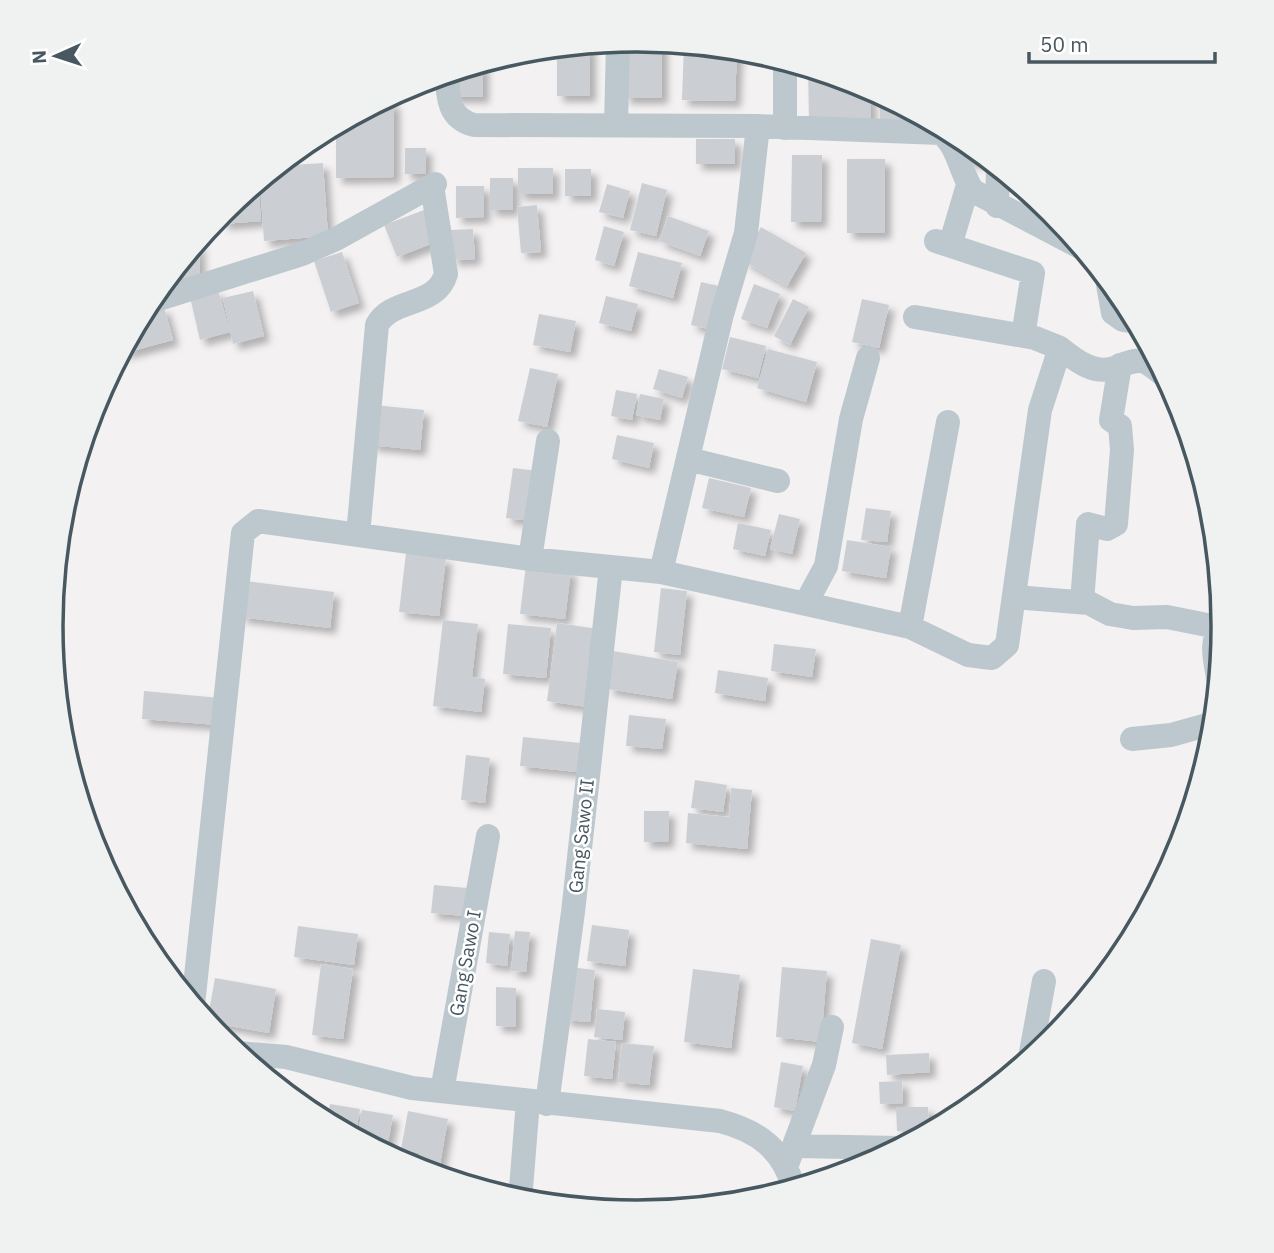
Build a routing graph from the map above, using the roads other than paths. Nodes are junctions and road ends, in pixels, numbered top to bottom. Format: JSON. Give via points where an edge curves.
{"nodes":[{"id":1,"x":618,"y":53,"type":"edge"},
{"id":2,"x":785,"y":72,"type":"edge"},
{"id":3,"x":447,"y":86,"type":"edge"},
{"id":4,"x":616,"y":125,"type":"junction"},
{"id":5,"x":758,"y":126,"type":"junction"},
{"id":6,"x":785,"y":128,"type":"junction"},
{"id":7,"x":925,"y":130,"type":"edge"},
{"id":8,"x":954,"y":147,"type":"edge"},
{"id":9,"x":998,"y":181,"type":"edge"},
{"id":10,"x":968,"y":185,"type":"junction"},
{"id":11,"x":997,"y":206,"type":"junction"},
{"id":12,"x":1057,"y":236,"type":"edge"},
{"id":13,"x":169,"y":296,"type":"edge"},
{"id":14,"x":915,"y":317,"type":"dead end"},
{"id":15,"x":1023,"y":336,"type":"junction"},
{"id":16,"x":1060,"y":348,"type":"junction"},
{"id":17,"x":868,"y":359,"type":"dead end"},
{"id":18,"x":1147,"y":364,"type":"edge"},
{"id":19,"x":1120,"y":365,"type":"junction"},
{"id":20,"x":948,"y":422,"type":"dead end"},
{"id":21,"x":548,"y":441,"type":"dead end"},
{"id":22,"x":688,"y":459,"type":"junction"},
{"id":23,"x":778,"y":481,"type":"dead end"},
{"id":24,"x":358,"y":535,"type":"junction"},
{"id":25,"x":530,"y":559,"type":"junction"},
{"id":26,"x":611,"y":568,"type":"junction"},
{"id":27,"x":662,"y":572,"type":"junction"},
{"id":28,"x":1014,"y":597,"type":"junction"},
{"id":29,"x":806,"y":603,"type":"junction"},
{"id":30,"x":1082,"y":603,"type":"junction"},
{"id":31,"x":1211,"y":625,"type":"edge"},
{"id":32,"x":910,"y":627,"type":"junction"},
{"id":33,"x":1202,"y":726,"type":"edge"},
{"id":34,"x":1132,"y":739,"type":"dead end"},
{"id":35,"x":488,"y":836,"type":"dead end"},
{"id":36,"x":1044,"y":981,"type":"dead end"},
{"id":37,"x":194,"y":992,"type":"edge"},
{"id":38,"x":832,"y":1027,"type":"dead end"},
{"id":39,"x":1033,"y":1041,"type":"edge"},
{"id":40,"x":256,"y":1055,"type":"edge"},
{"id":41,"x":442,"y":1091,"type":"junction"},
{"id":42,"x":538,"y":1103,"type":"junction"},
{"id":43,"x":862,"y":1155,"type":"edge"},
{"id":44,"x":792,"y":1167,"type":"edge"},
{"id":45,"x":522,"y":1188,"type":"edge"}],
"edges":[{"from":1,"to":4,"type":"street"},
{"from":2,"to":6,"type":"street"},
{"from":3,"to":4,"type":"street","via":[[451,109],[459,119],[474,125]]},
{"from":4,"to":5,"type":"street"},
{"from":5,"to":6,"type":"street"},
{"from":5,"to":22,"type":"street","via":[[746,233]]},
{"from":6,"to":7,"type":"street"},
{"from":8,"to":10,"type":"street"},
{"from":9,"to":11,"type":"street"},
{"from":10,"to":11,"type":"street"},
{"from":10,"to":15,"type":"street","via":[[944,240],[1033,273]]},
{"from":11,"to":12,"type":"street"},
{"from":13,"to":24,"type":"street","via":[[302,254],[434,185],[446,274],[436,292],[387,313],[377,325]]},
{"from":14,"to":15,"type":"street"},
{"from":15,"to":16,"type":"street"},
{"from":16,"to":19,"type":"street","via":[[1096,369]]},
{"from":16,"to":28,"type":"street","via":[[1040,410]]},
{"from":17,"to":29,"type":"street","via":[[851,419],[826,566]]},
{"from":18,"to":19,"type":"street"},
{"from":19,"to":30,"type":"street","via":[[1111,420],[1120,426],[1122,450],[1116,524],[1107,529],[1088,524]]},
{"from":20,"to":32,"type":"street"},
{"from":21,"to":25,"type":"street"},
{"from":22,"to":23,"type":"street"},
{"from":22,"to":27,"type":"street"},
{"from":24,"to":25,"type":"street"},
{"from":24,"to":37,"type":"street","via":[[258,521],[243,533]]},
{"from":25,"to":26,"type":"street"},
{"from":26,"to":27,"type":"street"},
{"from":26,"to":42,"type":"street","name":"Gang Sawo II","via":[[573,912]]},
{"from":27,"to":29,"type":"street"},
{"from":28,"to":30,"type":"street"},
{"from":28,"to":32,"type":"street","via":[[1007,645],[992,658],[968,655]]},
{"from":29,"to":32,"type":"street"},
{"from":30,"to":31,"type":"street","via":[[1133,618],[1167,617]]},
{"from":33,"to":34,"type":"street"},
{"from":35,"to":41,"type":"street","name":"Gang Sawo I"},
{"from":36,"to":39,"type":"street"},
{"from":38,"to":44,"type":"street"},
{"from":40,"to":41,"type":"street","via":[[286,1057]]},
{"from":41,"to":42,"type":"street"},
{"from":42,"to":44,"type":"street","via":[[698,1118],[742,1127],[761,1136]]},
{"from":42,"to":45,"type":"street","name":"Gang Sawo II"},
{"from":43,"to":44,"type":"street"}]}
